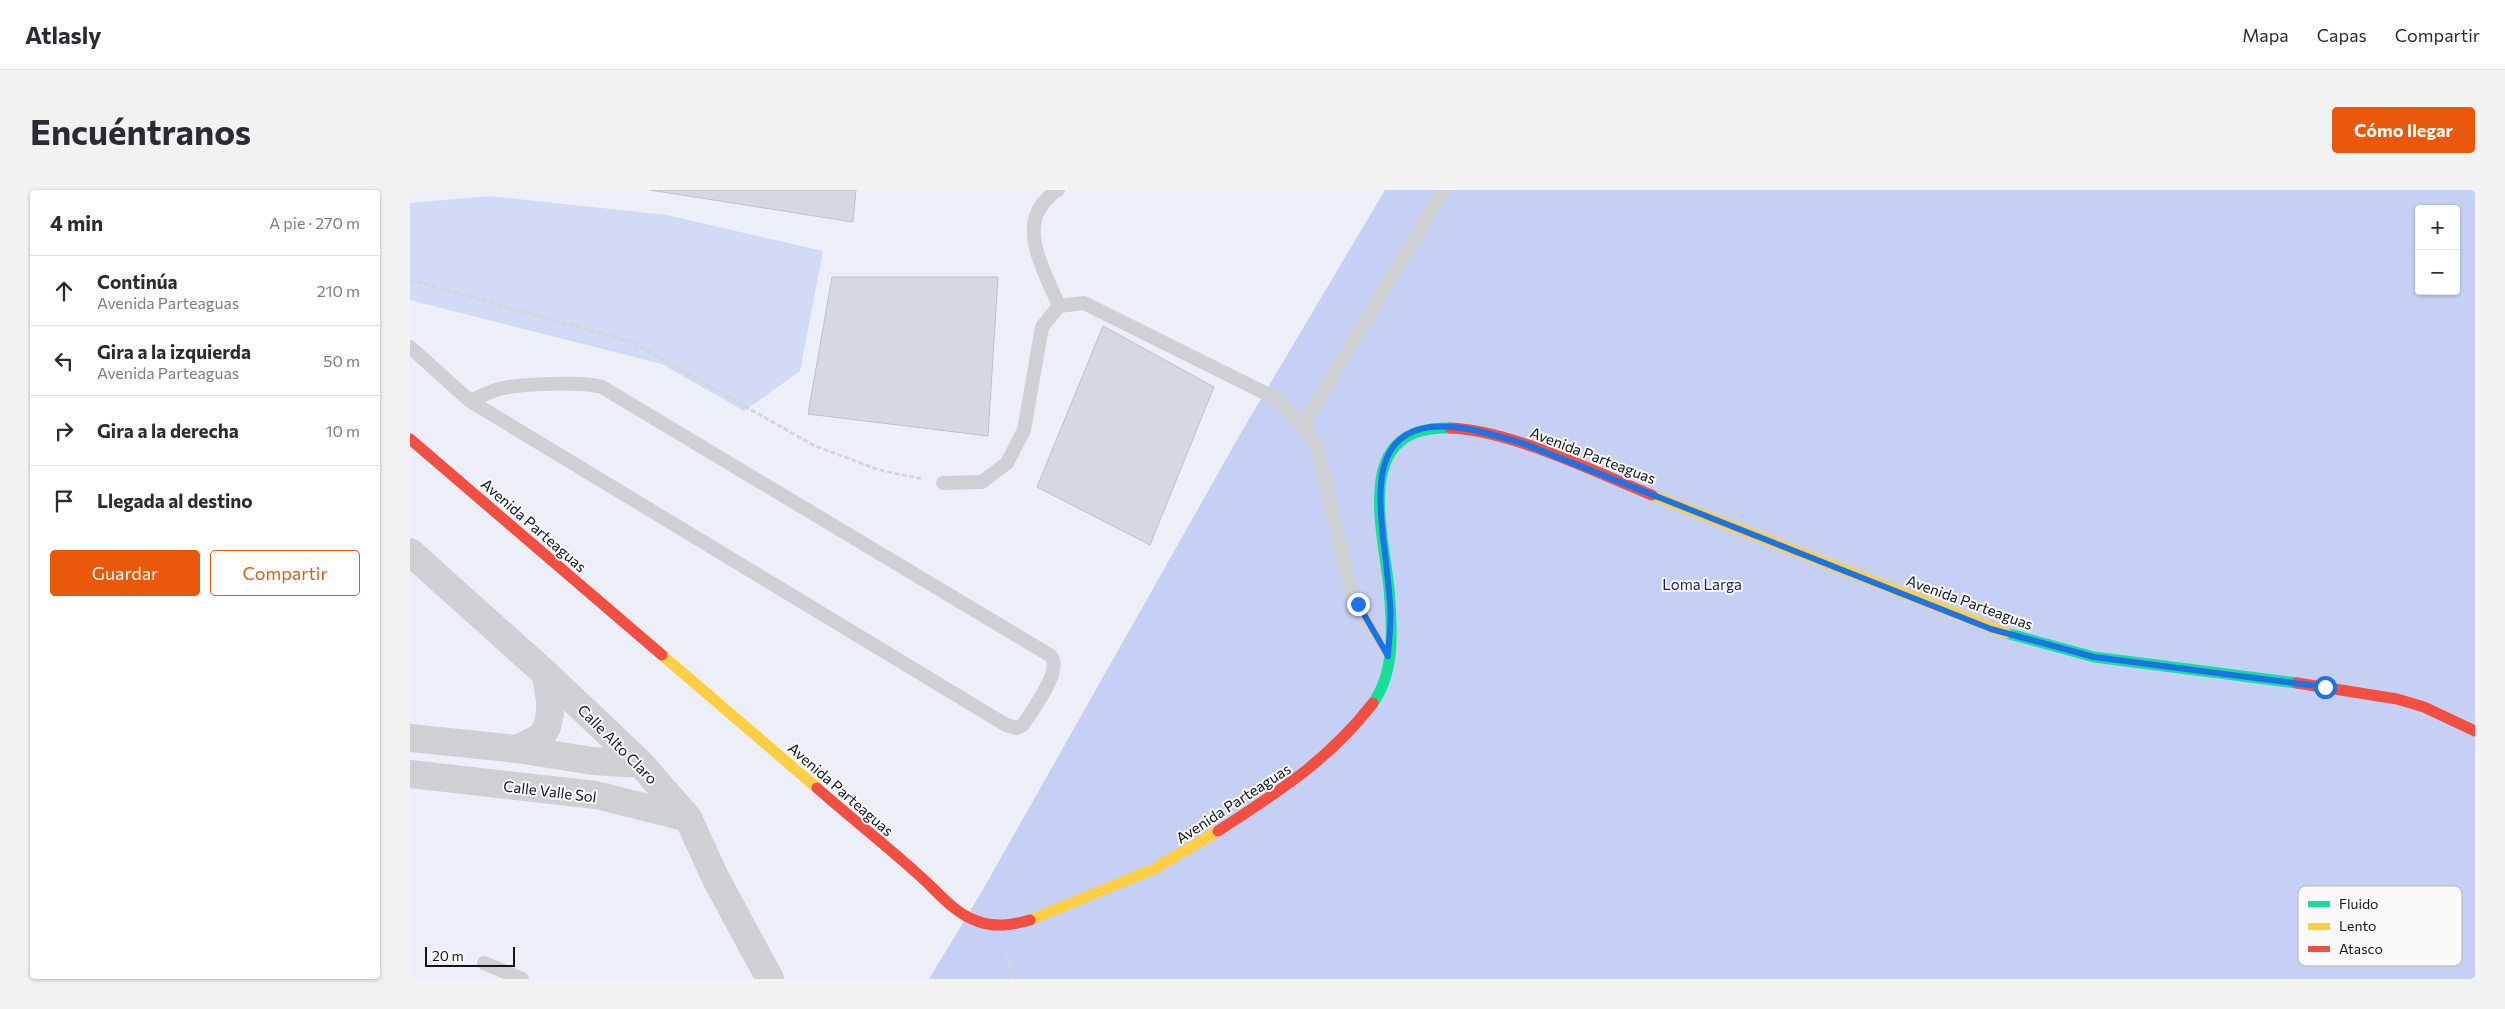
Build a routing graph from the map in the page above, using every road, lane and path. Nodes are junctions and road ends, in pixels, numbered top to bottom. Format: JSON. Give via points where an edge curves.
{"nodes":[{"id":1,"x":1058,"y":190,"type":"edge"},
{"id":2,"x":1444,"y":190,"type":"edge"},
{"id":3,"x":410,"y":280,"type":"edge"},
{"id":4,"x":1059,"y":306,"type":"junction"},
{"id":5,"x":410,"y":347,"type":"edge"},
{"id":6,"x":470,"y":401,"type":"junction"},
{"id":7,"x":1303,"y":425,"type":"junction"},
{"id":8,"x":410,"y":439,"type":"edge"},
{"id":9,"x":944,"y":483,"type":"joint"},
{"id":10,"x":410,"y":552,"type":"edge"},
{"id":11,"x":1388,"y":656,"type":"junction"},
{"id":12,"x":546,"y":674,"type":"junction"},
{"id":13,"x":2475,"y":731,"type":"edge"},
{"id":14,"x":410,"y":738,"type":"edge"},
{"id":15,"x":517,"y":749,"type":"junction"},
{"id":16,"x":641,"y":764,"type":"junction"},
{"id":17,"x":410,"y":774,"type":"edge"},
{"id":18,"x":688,"y":818,"type":"junction"},
{"id":19,"x":484,"y":963,"type":"dead end"},
{"id":20,"x":522,"y":979,"type":"edge"},
{"id":21,"x":770,"y":979,"type":"edge"}],
"edges":[{"from":1,"to":4,"type":"lane","via":[[1036,214],[1034,232],[1035,244]]},
{"from":2,"to":7,"type":"lane"},
{"from":3,"to":9,"type":"path","via":[[632,342],[813,445],[879,470]]},
{"from":4,"to":7,"type":"lane","via":[[1084,303],[1275,398]]},
{"from":4,"to":9,"type":"lane","via":[[1042,327],[1024,430],[1007,463],[982,482]]},
{"from":5,"to":6,"type":"lane"},
{"from":6,"to":6,"type":"lane","via":[[1006,725],[1016,728],[1023,725],[1054,674],[1055,664],[1051,656],[602,387],[587,384],[512,387]]},
{"from":7,"to":11,"type":"lane","via":[[1318,451],[1348,580]]},
{"from":8,"to":11,"type":"street","name":"Avenida Parteaguas","via":[[941,898],[975,922],[1001,926],[1038,917],[1081,900],[1167,862],[1288,788],[1330,753],[1372,703],[1384,684]]},
{"from":10,"to":12,"type":"street","name":"Calle Alto Claro"},
{"from":11,"to":13,"type":"street","name":"Avenida Parteaguas","via":[[1390,606],[1380,478],[1386,461],[1401,439],[1414,431],[1433,427],[1471,430],[1522,443],[1991,629],[2094,657],[2315,685],[2397,699],[2424,707]]},
{"from":12,"to":15,"type":"street","via":[[550,701],[547,727],[541,737]]},
{"from":12,"to":16,"type":"street","name":"Calle Alto Claro"},
{"from":14,"to":15,"type":"street"},
{"from":15,"to":16,"type":"street","via":[[593,761]]},
{"from":16,"to":18,"type":"street","name":"Calle Alto Claro"},
{"from":17,"to":18,"type":"street","name":"Calle Valle Sol","via":[[596,795]]},
{"from":18,"to":21,"type":"street","name":"Calle Alto Claro","via":[[716,879]]},
{"from":19,"to":20,"type":"lane"}]}
